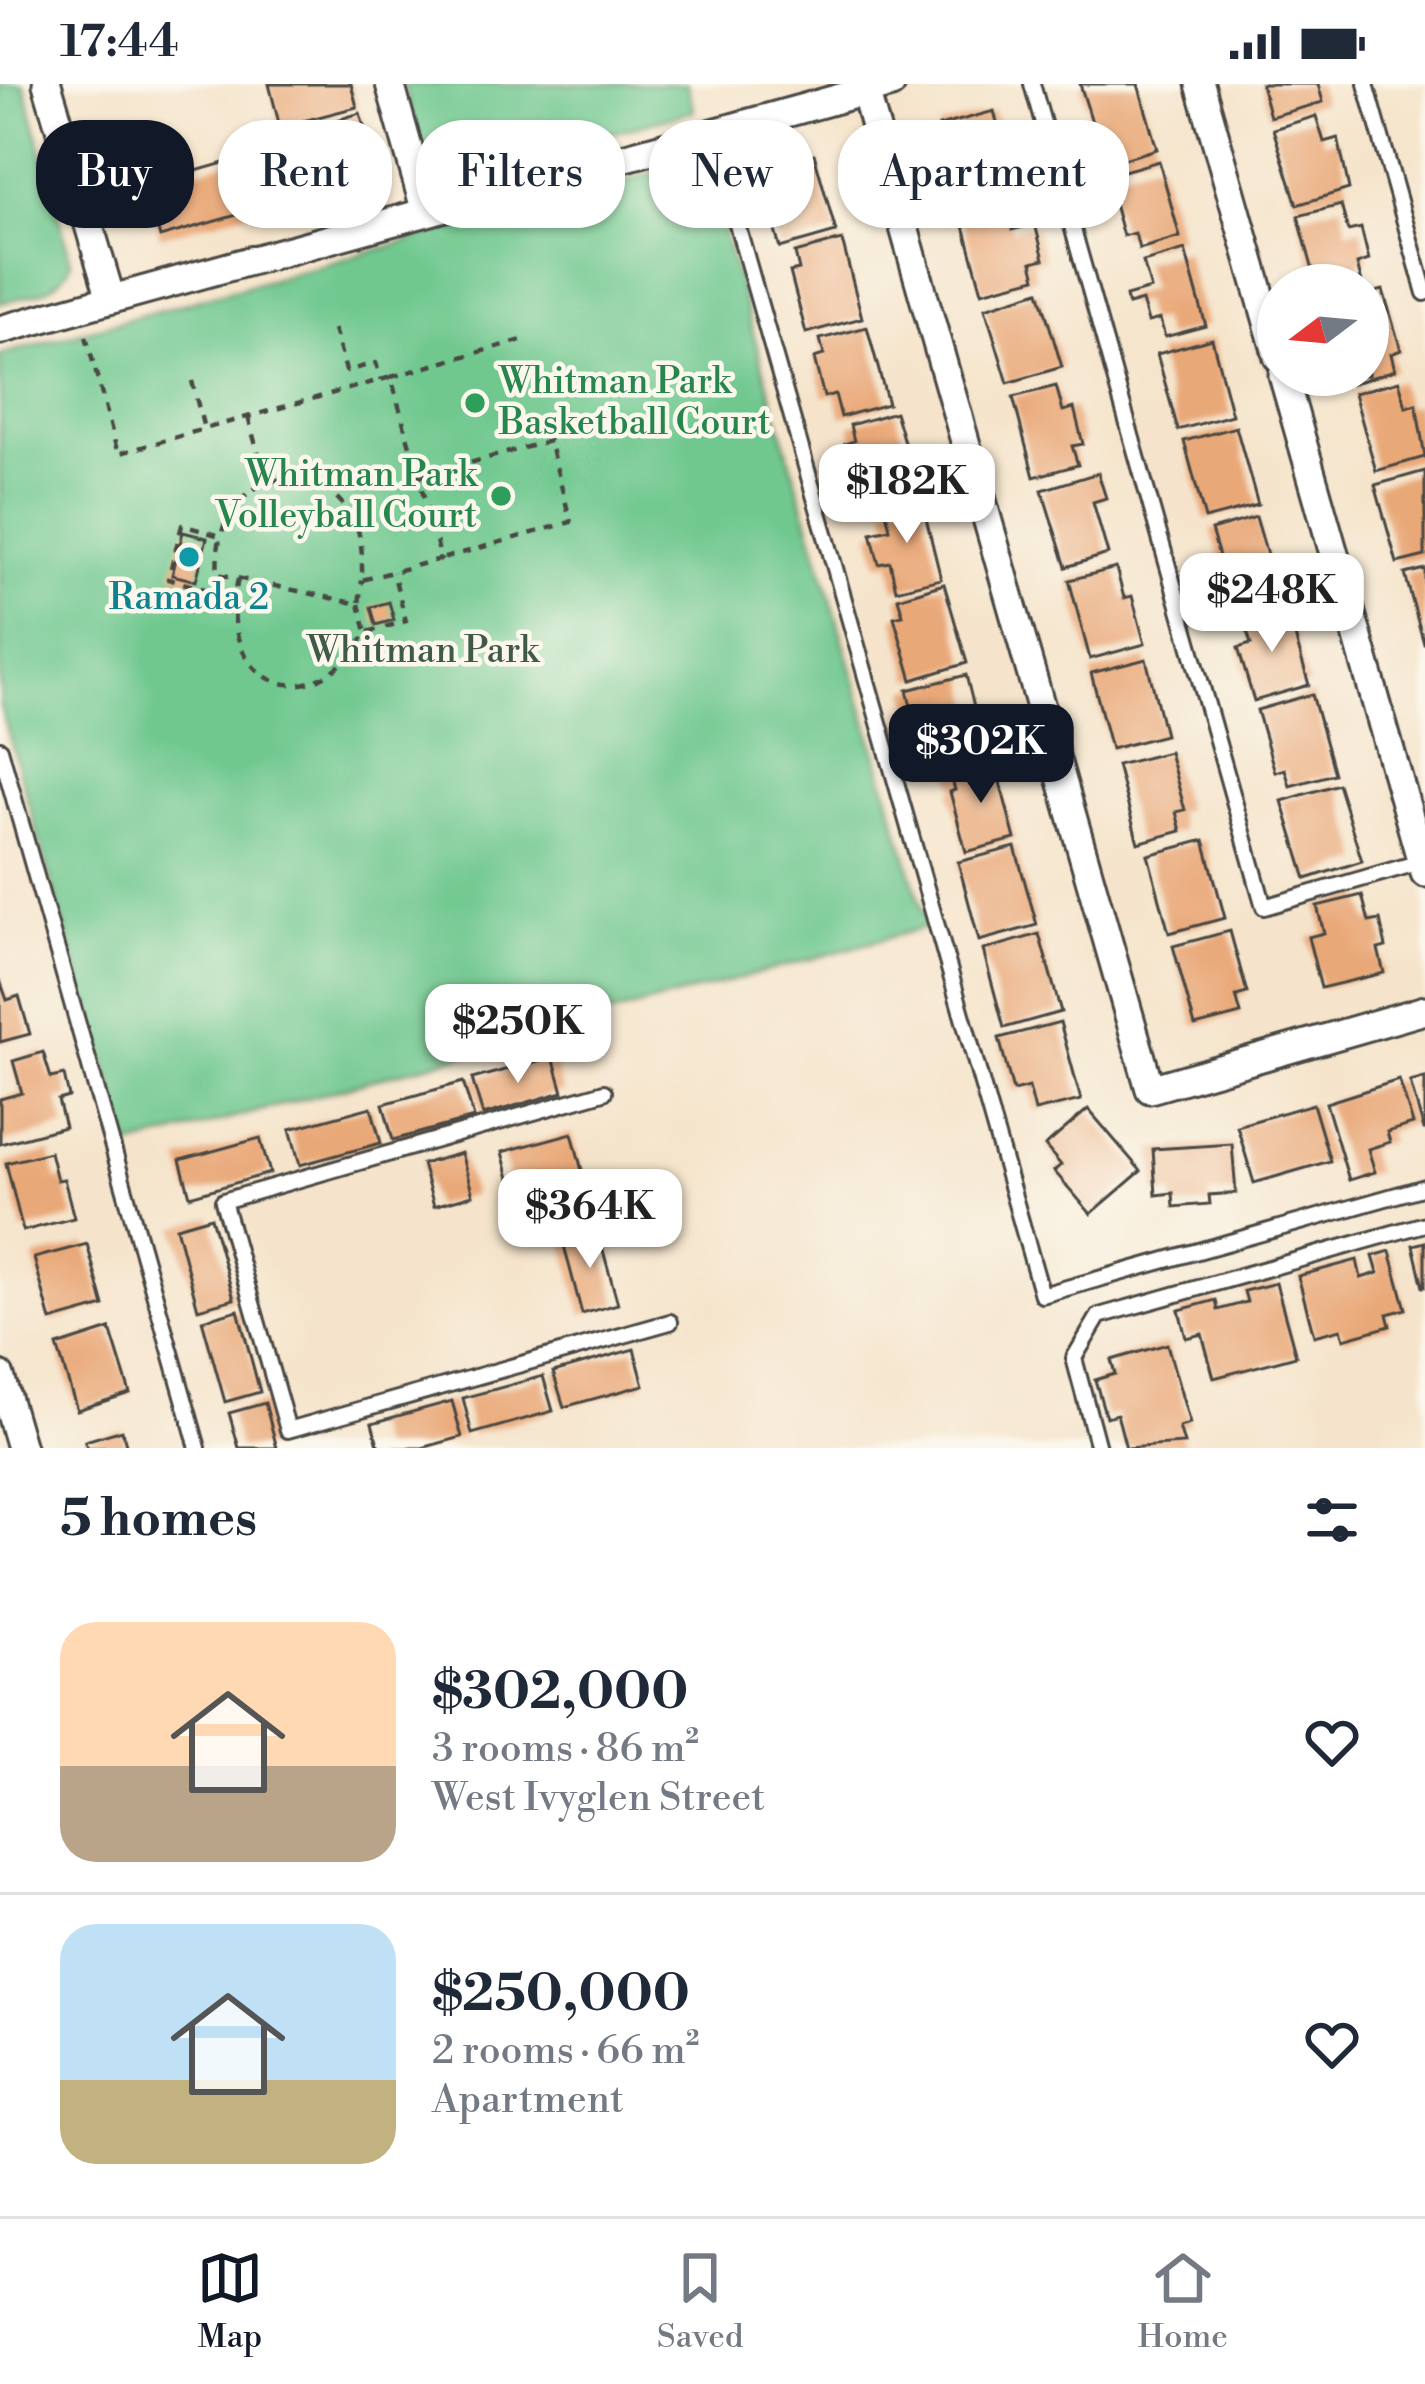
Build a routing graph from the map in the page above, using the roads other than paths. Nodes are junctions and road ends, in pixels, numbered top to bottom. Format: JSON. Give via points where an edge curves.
{"nodes":[{"id":1,"x":47,"y":84,"type":"edge"},
{"id":2,"x":390,"y":84,"type":"edge"},
{"id":3,"x":1032,"y":84,"type":"edge"},
{"id":4,"x":1200,"y":84,"type":"edge"},
{"id":5,"x":1366,"y":84,"type":"edge"},
{"id":6,"x":873,"y":86,"type":"edge"},
{"id":7,"x":756,"y":120,"type":"edge"},
{"id":8,"x":416,"y":176,"type":"edge"},
{"id":9,"x":416,"y":215,"type":"edge"},
{"id":10,"x":738,"y":228,"type":"edge"},
{"id":11,"x":1257,"y":284,"type":"edge"},
{"id":12,"x":1425,"y":293,"type":"edge"},
{"id":13,"x":110,"y":299,"type":"junction"},
{"id":14,"x":0,"y":330,"type":"edge"},
{"id":15,"x":1289,"y":396,"type":"edge"},
{"id":16,"x":0,"y":749,"type":"edge"},
{"id":17,"x":1424,"y":865,"type":"edge"},
{"id":18,"x":1425,"y":1010,"type":"edge"},
{"id":19,"x":604,"y":1093,"type":"dead end"},
{"id":20,"x":1425,"y":1187,"type":"edge"},
{"id":21,"x":1425,"y":1224,"type":"edge"},
{"id":22,"x":670,"y":1322,"type":"dead end"},
{"id":23,"x":0,"y":1376,"type":"edge"},
{"id":24,"x":21,"y":1448,"type":"edge"},
{"id":25,"x":198,"y":1448,"type":"edge"},
{"id":26,"x":1098,"y":1448,"type":"edge"}],
"edges":[{"from":1,"to":13,"type":"street"},
{"from":2,"to":8,"type":"street"},
{"from":3,"to":17,"type":"lane","via":[[1264,907]]},
{"from":4,"to":11,"type":"street"},
{"from":5,"to":12,"type":"lane"},
{"from":6,"to":7,"type":"street"},
{"from":6,"to":18,"type":"street","via":[[1150,1089]]},
{"from":9,"to":13,"type":"street"},
{"from":10,"to":20,"type":"lane","via":[[1042,1295]]},
{"from":13,"to":14,"type":"street"},
{"from":15,"to":17,"type":"street"},
{"from":16,"to":25,"type":"lane"},
{"from":19,"to":22,"type":"lane","via":[[223,1202],[288,1430]]},
{"from":21,"to":26,"type":"lane","via":[[1099,1316],[1074,1358]]},
{"from":23,"to":24,"type":"street"}]}
